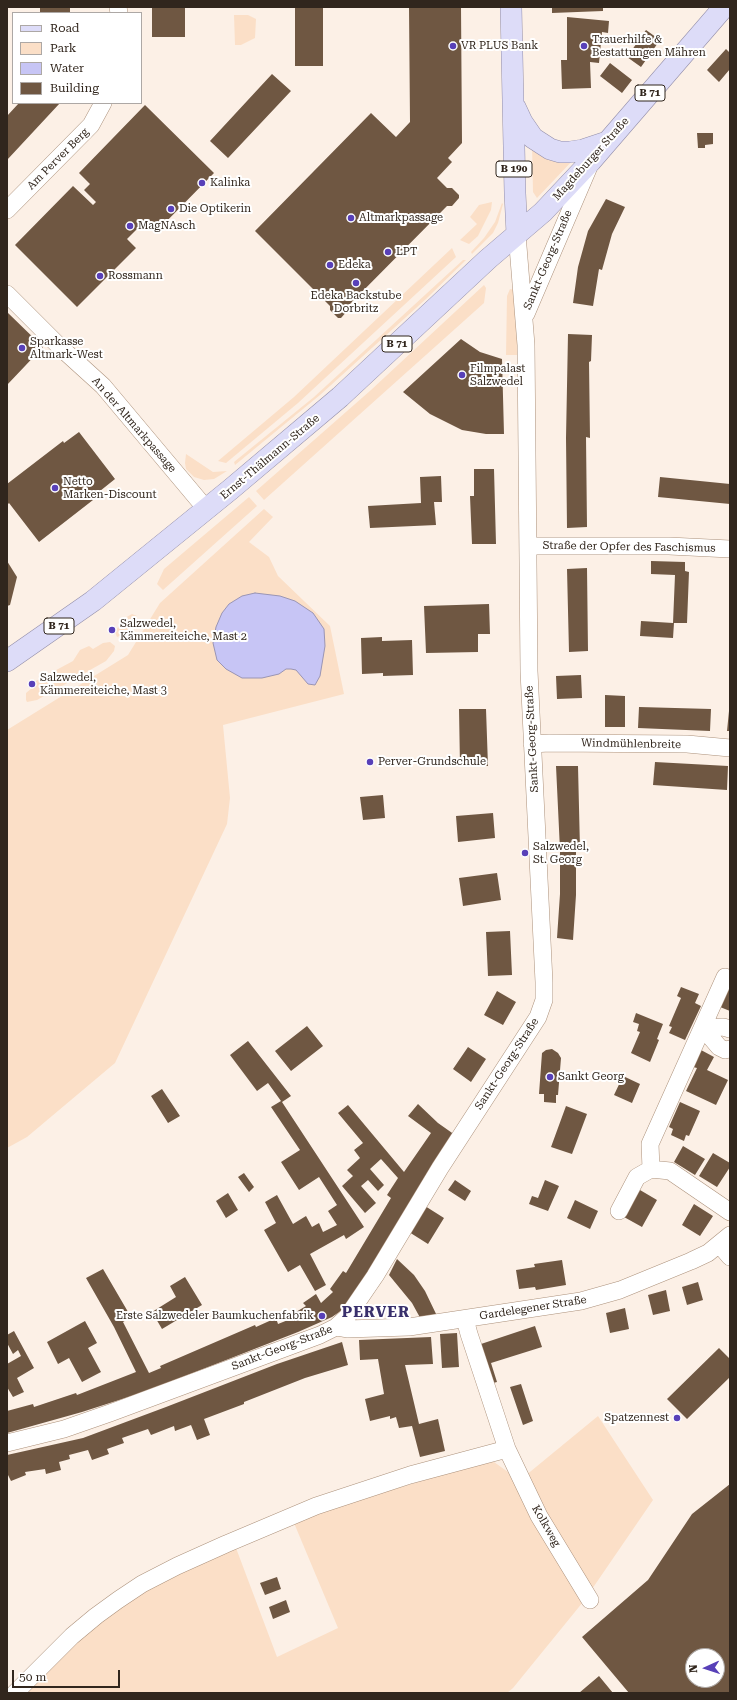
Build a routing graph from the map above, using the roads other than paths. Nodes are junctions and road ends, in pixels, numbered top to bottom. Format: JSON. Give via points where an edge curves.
{"nodes":[{"id":1,"x":512,"y":7,"type":"edge"},
{"id":2,"x":724,"y":7,"type":"edge"},
{"id":3,"x":513,"y":103,"type":"junction"},
{"id":4,"x":102,"y":104,"type":"edge"},
{"id":5,"x":607,"y":142,"type":"junction"},
{"id":6,"x":592,"y":161,"type":"junction"},
{"id":7,"x":7,"y":210,"type":"edge"},
{"id":8,"x":517,"y":234,"type":"junction"},
{"id":9,"x":7,"y":294,"type":"edge"},
{"id":10,"x":525,"y":316,"type":"junction"},
{"id":11,"x":207,"y":510,"type":"junction"},
{"id":12,"x":528,"y":546,"type":"junction"},
{"id":13,"x":730,"y":549,"type":"edge"},
{"id":14,"x":7,"y":661,"type":"edge"},
{"id":15,"x":532,"y":744,"type":"junction"},
{"id":16,"x":730,"y":748,"type":"edge"},
{"id":17,"x":725,"y":977,"type":"dead end"},
{"id":18,"x":703,"y":1028,"type":"junction"},
{"id":19,"x":730,"y":1029,"type":"edge"},
{"id":20,"x":730,"y":1049,"type":"edge"},
{"id":21,"x":651,"y":1169,"type":"junction"},
{"id":22,"x":619,"y":1211,"type":"dead end"},
{"id":23,"x":730,"y":1212,"type":"edge"},
{"id":24,"x":725,"y":1239,"type":"edge"},
{"id":25,"x":730,"y":1257,"type":"edge"},
{"id":26,"x":465,"y":1319,"type":"junction"},
{"id":27,"x":336,"y":1327,"type":"junction"},
{"id":28,"x":7,"y":1444,"type":"edge"},
{"id":29,"x":507,"y":1449,"type":"junction"},
{"id":30,"x":590,"y":1600,"type":"dead end"},
{"id":31,"x":15,"y":1693,"type":"edge"}],
"edges":[{"from":1,"to":3,"type":"main road","number":"B 190"},
{"from":2,"to":5,"type":"main road","name":"Magdeburger Straße","number":"B 71"},
{"from":3,"to":5,"type":"main road","via":[[533,138],[550,149],[570,152]]},
{"from":3,"to":8,"type":"main road","number":"B 190"},
{"from":4,"to":7,"type":"street","name":"Am Perver Berg","via":[[91,124]]},
{"from":5,"to":6,"type":"main road","name":"Magdeburger Straße","number":"B 71"},
{"from":6,"to":8,"type":"main road","name":"Magdeburger Straße","number":"B 71","via":[[543,212]]},
{"from":6,"to":10,"type":"street","name":"Sankt-Georg-Straße"},
{"from":8,"to":10,"type":"street","name":"Sankt-Georg-Straße"},
{"from":8,"to":11,"type":"main road","name":"Ernst-Thälmann-Straße","number":"B 71","via":[[340,397]]},
{"from":9,"to":11,"type":"street","name":"An der Altmarkpassage","via":[[103,386]]},
{"from":10,"to":12,"type":"street","name":"Sankt-Georg-Straße"},
{"from":11,"to":14,"type":"main road","name":"Ernst-Thälmann-Straße","number":"B 71","via":[[93,601]]},
{"from":12,"to":13,"type":"street","name":"Straße der Opfer des Faschismus","via":[[670,546]]},
{"from":12,"to":15,"type":"street","name":"Sankt-Georg-Straße"},
{"from":15,"to":16,"type":"street","name":"Windmühlenbreite","via":[[687,744]]},
{"from":15,"to":27,"type":"street","name":"Sankt-Georg-Straße","via":[[544,982],[542,1008],[375,1276],[347,1317]]},
{"from":17,"to":18,"type":"street"},
{"from":18,"to":19,"type":"street"},
{"from":18,"to":20,"type":"street","via":[[719,1047]]},
{"from":18,"to":21,"type":"street","via":[[650,1144]]},
{"from":21,"to":22,"type":"street","via":[[637,1177]]},
{"from":21,"to":23,"type":"street","via":[[670,1172]]},
{"from":24,"to":25,"type":"street","name":"Gardelegener Straße"},
{"from":24,"to":26,"type":"street","name":"Gardelegener Straße","via":[[708,1253],[691,1262],[620,1290],[558,1305]]},
{"from":26,"to":27,"type":"street","name":"Gardelegener Straße","via":[[409,1327]]},
{"from":26,"to":29,"type":"street"},
{"from":27,"to":28,"type":"street","name":"Sankt-Georg-Straße","via":[[110,1413],[64,1429]]},
{"from":29,"to":30,"type":"street","name":"Kolkweg","via":[[539,1516]]},
{"from":29,"to":31,"type":"street","via":[[410,1475],[316,1506],[177,1566],[130,1592],[96,1616],[72,1636]]}]}
